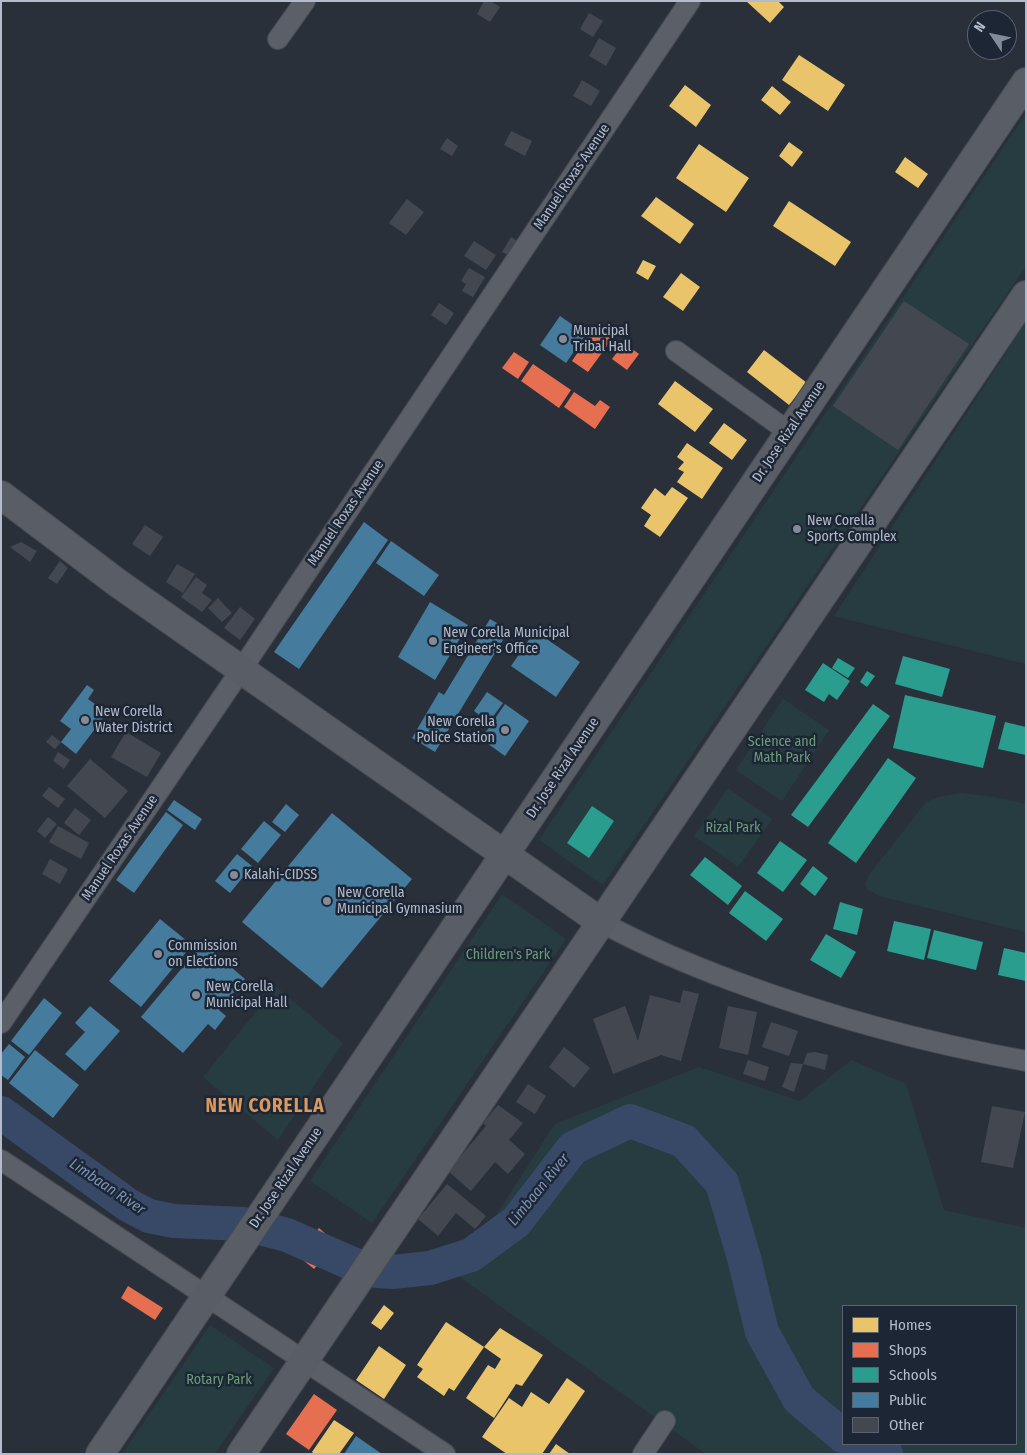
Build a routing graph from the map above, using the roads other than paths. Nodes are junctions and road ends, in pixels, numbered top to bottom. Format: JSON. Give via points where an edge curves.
{"nodes":[{"id":1,"x":305,"y":1,"type":"edge"},
{"id":2,"x":690,"y":1,"type":"edge"},
{"id":3,"x":278,"y":39,"type":"dead end"},
{"id":4,"x":1026,"y":82,"type":"edge"},
{"id":5,"x":1026,"y":295,"type":"edge"},
{"id":6,"x":676,"y":351,"type":"dead end"},
{"id":7,"x":789,"y":432,"type":"junction"},
{"id":8,"x":1,"y":495,"type":"edge"},
{"id":9,"x":241,"y":670,"type":"junction"},
{"id":10,"x":504,"y":855,"type":"junction"},
{"id":11,"x":601,"y":922,"type":"junction"},
{"id":12,"x":1,"y":1023,"type":"edge"},
{"id":13,"x":1026,"y":1061,"type":"edge"},
{"id":14,"x":1,"y":1160,"type":"edge"},
{"id":15,"x":207,"y":1296,"type":"junction"},
{"id":16,"x":304,"y":1360,"type":"junction"},
{"id":17,"x":665,"y":1421,"type":"dead end"},
{"id":18,"x":100,"y":1454,"type":"edge"},
{"id":19,"x":241,"y":1454,"type":"edge"},
{"id":20,"x":445,"y":1454,"type":"edge"},
{"id":21,"x":643,"y":1454,"type":"edge"}],
"edges":[{"from":1,"to":3,"type":"street"},
{"from":2,"to":9,"type":"street","name":"Manuel Roxas Avenue"},
{"from":4,"to":7,"type":"main road","name":"Dr. Jose Rizal Avenue"},
{"from":5,"to":11,"type":"main road"},
{"from":6,"to":7,"type":"street"},
{"from":7,"to":10,"type":"main road","name":"Dr. Jose Rizal Avenue"},
{"from":8,"to":9,"type":"main road"},
{"from":9,"to":10,"type":"main road"},
{"from":9,"to":12,"type":"street","name":"Manuel Roxas Avenue"},
{"from":10,"to":11,"type":"main road"},
{"from":10,"to":15,"type":"main road","name":"Dr. Jose Rizal Avenue"},
{"from":11,"to":13,"type":"street","via":[[673,958],[824,1013],[892,1032]]},
{"from":11,"to":16,"type":"main road"},
{"from":14,"to":15,"type":"street"},
{"from":15,"to":16,"type":"street"},
{"from":15,"to":18,"type":"main road","name":"Dr. Jose Rizal Avenue"},
{"from":16,"to":19,"type":"main road"},
{"from":16,"to":20,"type":"street"},
{"from":17,"to":21,"type":"street"}]}
